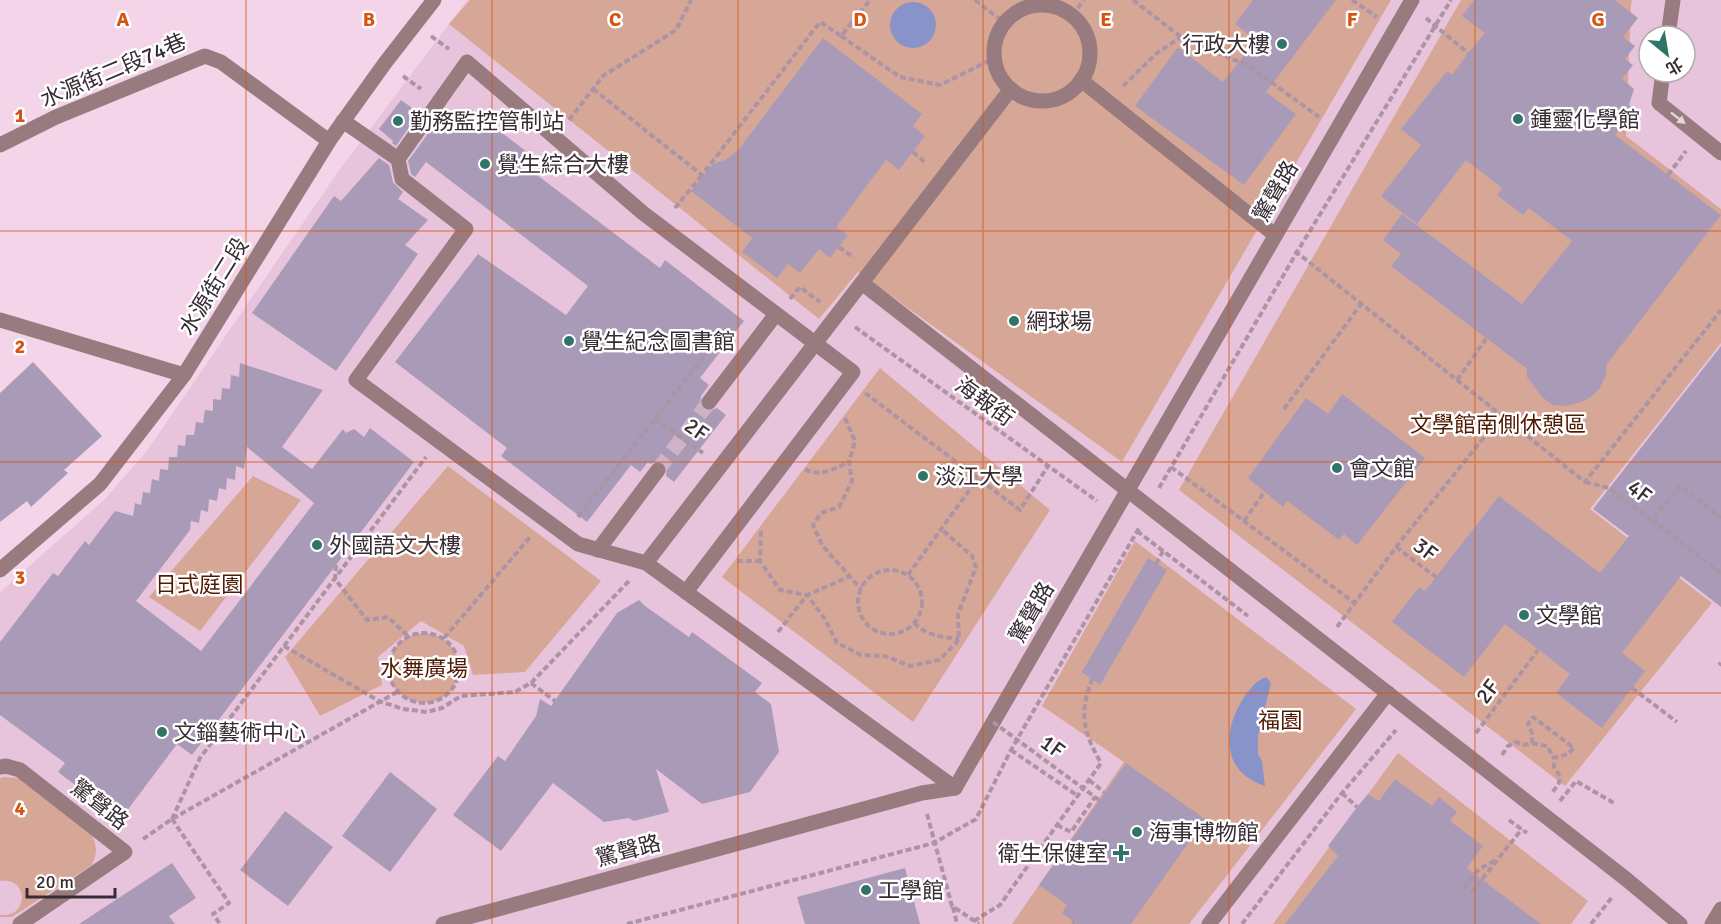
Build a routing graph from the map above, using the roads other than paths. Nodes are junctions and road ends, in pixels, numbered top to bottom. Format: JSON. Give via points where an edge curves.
{"nodes":[{"id":1,"x":434,"y":0,"type":"edge"},
{"id":2,"x":1673,"y":0,"type":"edge"},
{"id":3,"x":1411,"y":2,"type":"edge"},
{"id":4,"x":1044,"y":3,"type":"edge"},
{"id":5,"x":1670,"y":24,"type":"edge"},
{"id":6,"x":1081,"y":80,"type":"junction"},
{"id":7,"x":1662,"y":84,"type":"edge"},
{"id":8,"x":1011,"y":89,"type":"junction"},
{"id":9,"x":343,"y":121,"type":"junction"},
{"id":10,"x":329,"y":141,"type":"junction"},
{"id":11,"x":0,"y":145,"type":"edge"},
{"id":12,"x":1721,"y":153,"type":"edge"},
{"id":13,"x":398,"y":159,"type":"junction"},
{"id":14,"x":1275,"y":235,"type":"junction"},
{"id":15,"x":862,"y":283,"type":"junction"},
{"id":16,"x":776,"y":314,"type":"junction"},
{"id":17,"x":0,"y":320,"type":"edge"},
{"id":18,"x":815,"y":344,"type":"junction"},
{"id":19,"x":184,"y":375,"type":"junction"},
{"id":20,"x":709,"y":402,"type":"tunnel mouth"},
{"id":21,"x":658,"y":470,"type":"tunnel mouth"},
{"id":22,"x":1127,"y":490,"type":"junction"},
{"id":23,"x":598,"y":550,"type":"junction"},
{"id":24,"x":646,"y":563,"type":"junction"},
{"id":25,"x":0,"y":570,"type":"edge"},
{"id":26,"x":686,"y":592,"type":"junction"},
{"id":27,"x":1388,"y":693,"type":"junction"},
{"id":28,"x":0,"y":767,"type":"edge"},
{"id":29,"x":955,"y":788,"type":"junction"},
{"id":30,"x":1721,"y":909,"type":"edge"},
{"id":31,"x":20,"y":924,"type":"edge"},
{"id":32,"x":443,"y":924,"type":"edge"},
{"id":33,"x":1209,"y":924,"type":"edge"},
{"id":34,"x":1680,"y":924,"type":"edge"},
{"id":35,"x":1712,"y":924,"type":"edge"}],
"edges":[{"from":1,"to":9,"type":"street","name":"水源街二段"},
{"from":2,"to":5,"type":"street"},
{"from":3,"to":14,"type":"street","name":"驚聲路"},
{"from":4,"to":6,"type":"street","via":[[1072,15],[1088,38],[1088,67]]},
{"from":4,"to":8,"type":"street","via":[[1016,12],[998,35],[996,64]]},
{"from":6,"to":8,"type":"street","via":[[1064,95],[1042,101]]},
{"from":6,"to":14,"type":"street"},
{"from":7,"to":12,"type":"street","one_way":true,"via":[[1659,103]]},
{"from":8,"to":15,"type":"street"},
{"from":9,"to":10,"type":"street","name":"水源街二段"},
{"from":9,"to":13,"type":"street"},
{"from":10,"to":11,"type":"street","name":"水源街二段74巷","via":[[221,62],[205,56],[56,117]]},
{"from":10,"to":19,"type":"street","name":"水源街二段"},
{"from":13,"to":16,"type":"street","via":[[467,62],[643,213]]},
{"from":13,"to":23,"type":"street","via":[[402,179],[466,229],[356,380],[578,544]]},
{"from":14,"to":22,"type":"street","name":"驚聲路"},
{"from":15,"to":18,"type":"street"},
{"from":15,"to":22,"type":"street"},
{"from":16,"to":18,"type":"street"},
{"from":16,"to":20,"type":"street"},
{"from":17,"to":19,"type":"street"},
{"from":18,"to":24,"type":"street"},
{"from":18,"to":26,"type":"street","via":[[853,372]]},
{"from":19,"to":25,"type":"street","name":"水源街二段","via":[[100,484]]},
{"from":21,"to":23,"type":"street"},
{"from":22,"to":27,"type":"street"},
{"from":22,"to":29,"type":"street","name":"驚聲路"},
{"from":23,"to":24,"type":"street"},
{"from":24,"to":26,"type":"street"},
{"from":26,"to":29,"type":"street"},
{"from":27,"to":33,"type":"street"},
{"from":27,"to":34,"type":"street"},
{"from":28,"to":31,"type":"street","name":"驚聲路","via":[[20,770],[125,852]]},
{"from":29,"to":32,"type":"street","name":"驚聲路","via":[[922,793]]},
{"from":30,"to":35,"type":"street"}]}
